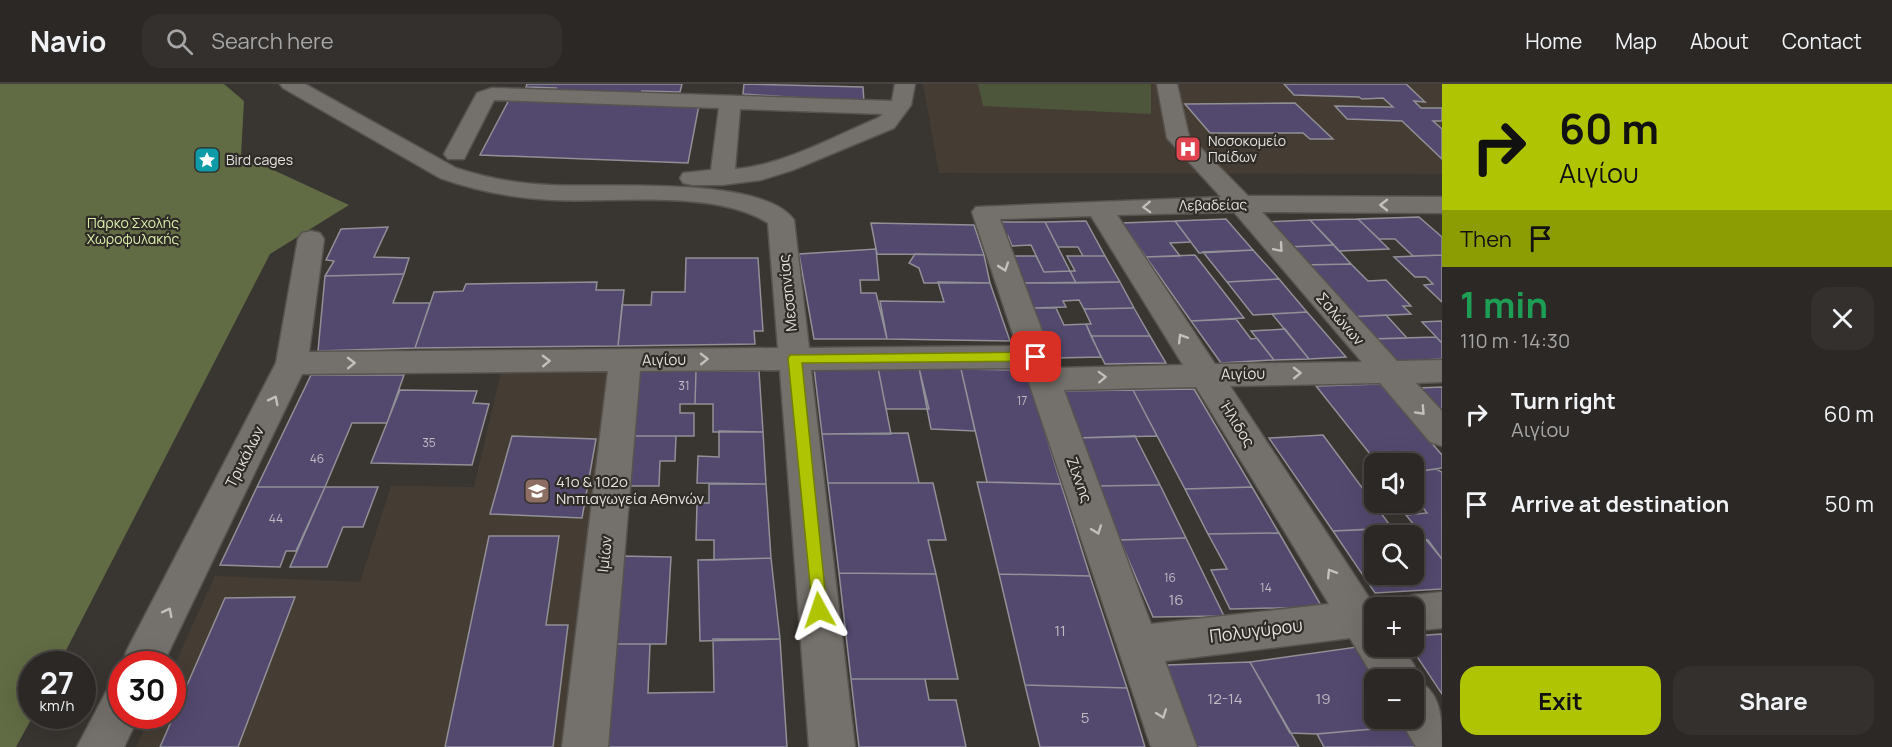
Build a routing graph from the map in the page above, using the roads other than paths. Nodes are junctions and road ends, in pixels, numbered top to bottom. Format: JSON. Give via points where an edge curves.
{"nodes":[{"id":1,"x":290,"y":84,"type":"edge"},
{"id":2,"x":905,"y":84,"type":"edge"},
{"id":3,"x":1167,"y":84,"type":"edge"},
{"id":4,"x":730,"y":102,"type":"junction"},
{"id":5,"x":899,"y":108,"type":"junction"},
{"id":6,"x":456,"y":154,"type":"dead end"},
{"id":7,"x":638,"y":178,"type":"dead end"},
{"id":8,"x":722,"y":178,"type":"junction"},
{"id":9,"x":1241,"y":204,"type":"junction"},
{"id":10,"x":1099,"y":208,"type":"junction"},
{"id":11,"x":1437,"y":210,"type":"edge"},
{"id":12,"x":985,"y":212,"type":"joint"},
{"id":13,"x":311,"y":239,"type":"dead end"},
{"id":14,"x":795,"y":358,"type":"junction"},
{"id":15,"x":625,"y":360,"type":"junction"},
{"id":16,"x":292,"y":363,"type":"junction"},
{"id":17,"x":1040,"y":368,"type":"junction"},
{"id":18,"x":1442,"y":371,"type":"edge"},
{"id":19,"x":1386,"y":372,"type":"junction"},
{"id":20,"x":1204,"y":374,"type":"junction"},
{"id":21,"x":1442,"y":433,"type":"edge"},
{"id":22,"x":1442,"y":610,"type":"edge"},
{"id":23,"x":1424,"y":612,"type":"edge"},
{"id":24,"x":1364,"y":618,"type":"edge"},
{"id":25,"x":1364,"y":631,"type":"edge"},
{"id":26,"x":1138,"y":645,"type":"junction"},
{"id":27,"x":148,"y":651,"type":"edge"},
{"id":28,"x":1424,"y":718,"type":"edge"},
{"id":29,"x":109,"y":729,"type":"edge"},
{"id":30,"x":100,"y":747,"type":"edge"},
{"id":31,"x":585,"y":747,"type":"edge"},
{"id":32,"x":832,"y":747,"type":"edge"},
{"id":33,"x":1174,"y":747,"type":"edge"},
{"id":34,"x":1442,"y":747,"type":"edge"}],
"edges":[{"from":1,"to":14,"type":"street","name":"Μεσσηνίας","via":[[448,173],[474,183],[520,191],[690,195],[743,201],[765,208],[781,220]]},
{"from":2,"to":5,"type":"street","via":[[906,93]]},
{"from":3,"to":9,"type":"street","name":"Σαλώνων","via":[[1178,138]]},
{"from":4,"to":5,"type":"street"},
{"from":4,"to":6,"type":"street","via":[[492,94],[483,97]]},
{"from":4,"to":8,"type":"street"},
{"from":5,"to":8,"type":"street","via":[[886,123],[785,165],[752,175]]},
{"from":7,"to":8,"type":"street"},
{"from":9,"to":10,"type":"street","name":"Λεβαδείας","one_way":true},
{"from":11,"to":9,"type":"street","name":"Λεβαδείας","one_way":true},
{"from":9,"to":19,"type":"street","name":"Σαλώνων","one_way":true},
{"from":10,"to":12,"type":"street","name":"Λεβαδείας"},
{"from":20,"to":10,"type":"street","name":"Ήλιδος","one_way":true},
{"from":12,"to":17,"type":"street","name":"Ζίχνης","one_way":true},
{"from":13,"to":16,"type":"street","name":"Τρικάλων"},
{"from":15,"to":14,"type":"street","name":"Αιγίου","one_way":true},
{"from":14,"to":17,"type":"street","name":"Αιγίου"},
{"from":14,"to":32,"type":"street","name":"Μεσσηνίας"},
{"from":16,"to":15,"type":"street","name":"Αιγίου","one_way":true},
{"from":15,"to":31,"type":"street","name":"Ιμίων"},
{"from":27,"to":16,"type":"street","name":"Τρικάλων","one_way":true},
{"from":17,"to":20,"type":"street","name":"Αιγίου","one_way":true},
{"from":17,"to":26,"type":"street","name":"Ζίχνης","one_way":true},
{"from":18,"to":19,"type":"street","name":"Αιγίου"},
{"from":20,"to":19,"type":"street","name":"Αιγίου","one_way":true},
{"from":19,"to":21,"type":"street","name":"Σαλώνων","one_way":true},
{"from":24,"to":20,"type":"street","name":"Ήλιδος","one_way":true},
{"from":22,"to":23,"type":"street"},
{"from":25,"to":26,"type":"street","name":"Πολυγύρου"},
{"from":26,"to":33,"type":"street","name":"Ζίχνης","one_way":true},
{"from":28,"to":34,"type":"street"},
{"from":29,"to":30,"type":"street"}]}
